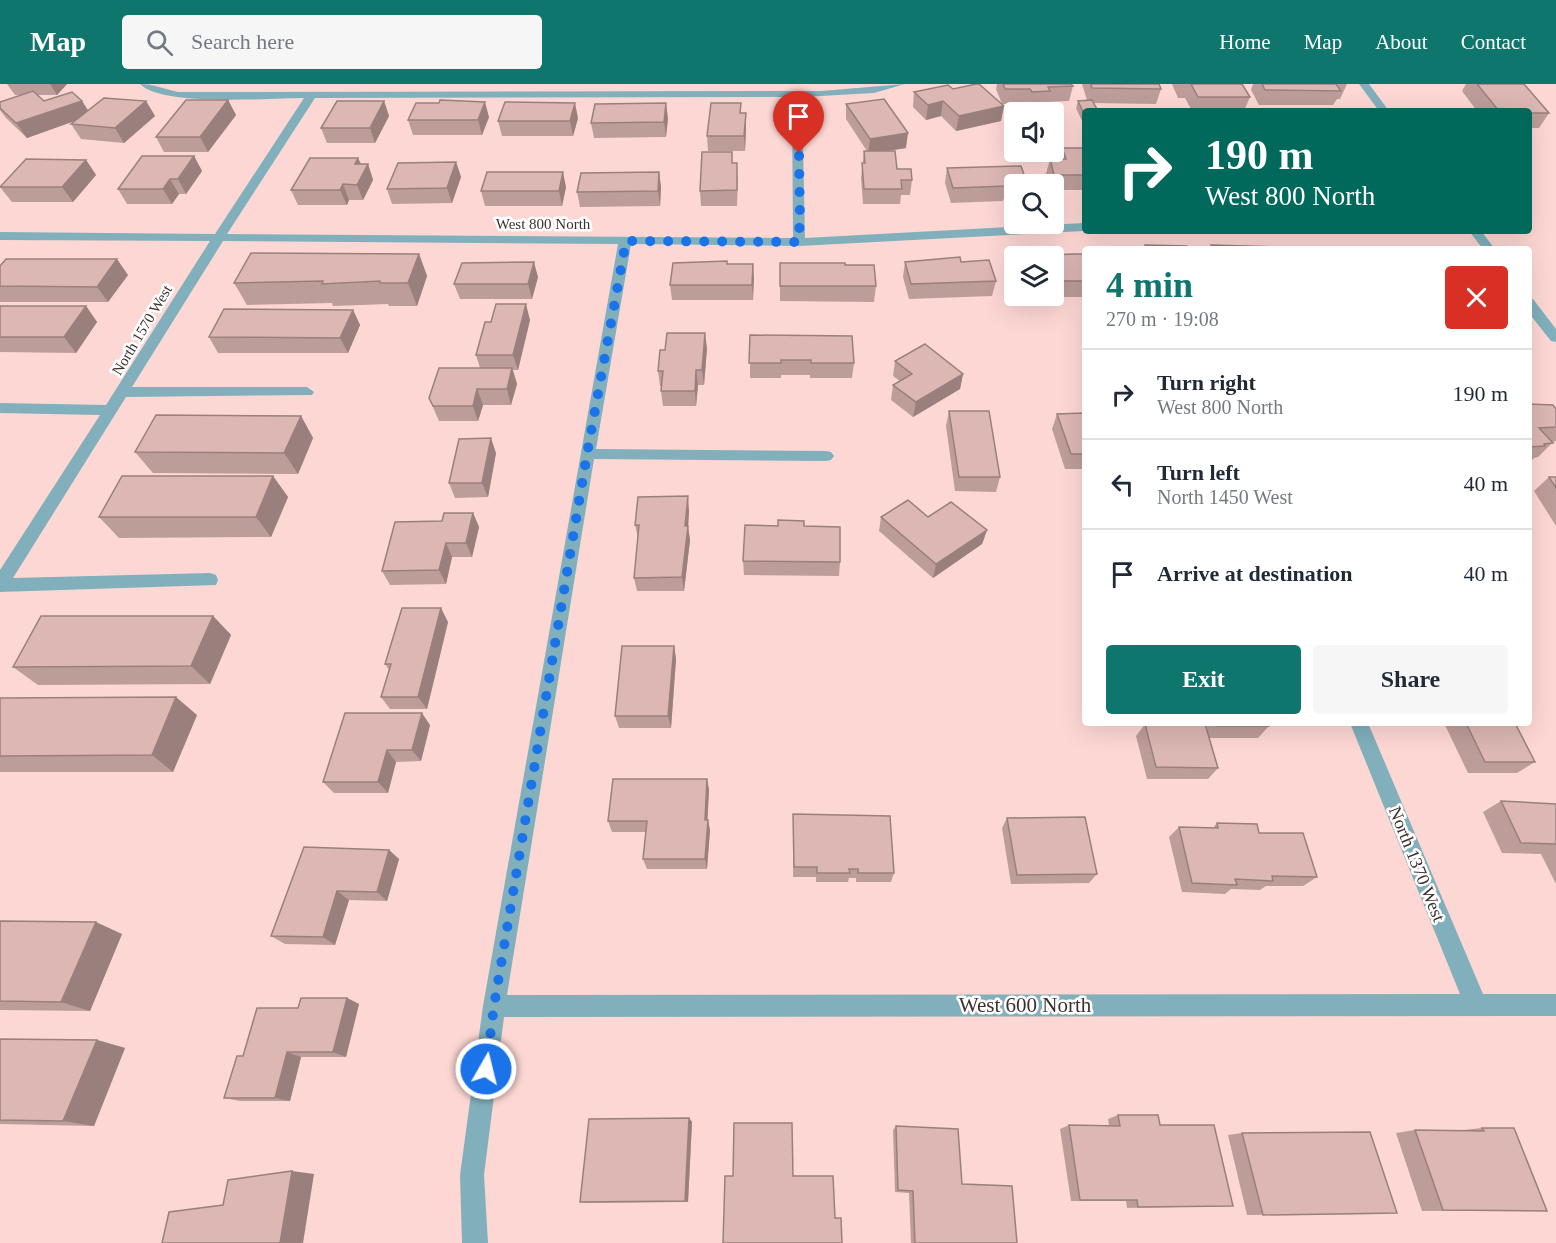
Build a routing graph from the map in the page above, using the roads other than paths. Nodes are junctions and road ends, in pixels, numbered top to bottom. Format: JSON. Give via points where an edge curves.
{"nodes":[{"id":1,"x":146,"y":84,"type":"edge"},
{"id":2,"x":900,"y":84,"type":"edge"},
{"id":3,"x":1364,"y":84,"type":"edge"},
{"id":4,"x":312,"y":94,"type":"junction"},
{"id":5,"x":798,"y":94,"type":"junction"},
{"id":6,"x":1382,"y":108,"type":"edge"},
{"id":7,"x":1082,"y":227,"type":"edge"},
{"id":8,"x":1477,"y":234,"type":"edge"},
{"id":9,"x":0,"y":236,"type":"edge"},
{"id":10,"x":217,"y":237,"type":"junction"},
{"id":11,"x":626,"y":241,"type":"junction"},
{"id":12,"x":798,"y":242,"type":"junction"},
{"id":13,"x":1487,"y":246,"type":"edge"},
{"id":14,"x":1532,"y":307,"type":"edge"},
{"id":15,"x":1556,"y":338,"type":"edge"},
{"id":16,"x":123,"y":392,"type":"junction"},
{"id":17,"x":307,"y":392,"type":"dead end"},
{"id":18,"x":0,"y":408,"type":"edge"},
{"id":19,"x":112,"y":410,"type":"junction"},
{"id":20,"x":587,"y":454,"type":"junction"},
{"id":21,"x":826,"y":456,"type":"dead end"},
{"id":22,"x":210,"y":580,"type":"dead end"},
{"id":23,"x":0,"y":584,"type":"edge"},
{"id":24,"x":1360,"y":726,"type":"edge"},
{"id":25,"x":1476,"y":1005,"type":"junction"},
{"id":26,"x":1556,"y":1005,"type":"edge"},
{"id":27,"x":494,"y":1006,"type":"junction"},
{"id":28,"x":475,"y":1243,"type":"edge"}],
"edges":[{"from":1,"to":4,"type":"street","via":[[154,90],[178,95]]},
{"from":2,"to":5,"type":"street","via":[[874,90]]},
{"from":3,"to":6,"type":"street"},
{"from":4,"to":5,"type":"street"},
{"from":4,"to":10,"type":"street","name":"North 1570 West"},
{"from":5,"to":12,"type":"street"},
{"from":7,"to":12,"type":"street","name":"West 800 North"},
{"from":8,"to":13,"type":"street"},
{"from":9,"to":10,"type":"street","name":"West 800 North"},
{"from":10,"to":11,"type":"street","name":"West 800 North"},
{"from":10,"to":16,"type":"street","name":"North 1570 West"},
{"from":11,"to":12,"type":"street","name":"West 800 North"},
{"from":11,"to":20,"type":"street"},
{"from":14,"to":15,"type":"street"},
{"from":16,"to":17,"type":"street"},
{"from":16,"to":19,"type":"street","name":"North 1570 West"},
{"from":18,"to":19,"type":"street"},
{"from":19,"to":23,"type":"street","name":"North 1570 West"},
{"from":20,"to":21,"type":"street"},
{"from":20,"to":27,"type":"street"},
{"from":22,"to":23,"type":"street"},
{"from":24,"to":25,"type":"street","name":"North 1370 West"},
{"from":25,"to":26,"type":"street","name":"West 600 North"},
{"from":25,"to":27,"type":"street","name":"West 600 North"},
{"from":27,"to":28,"type":"street","via":[[472,1175]]}]}
